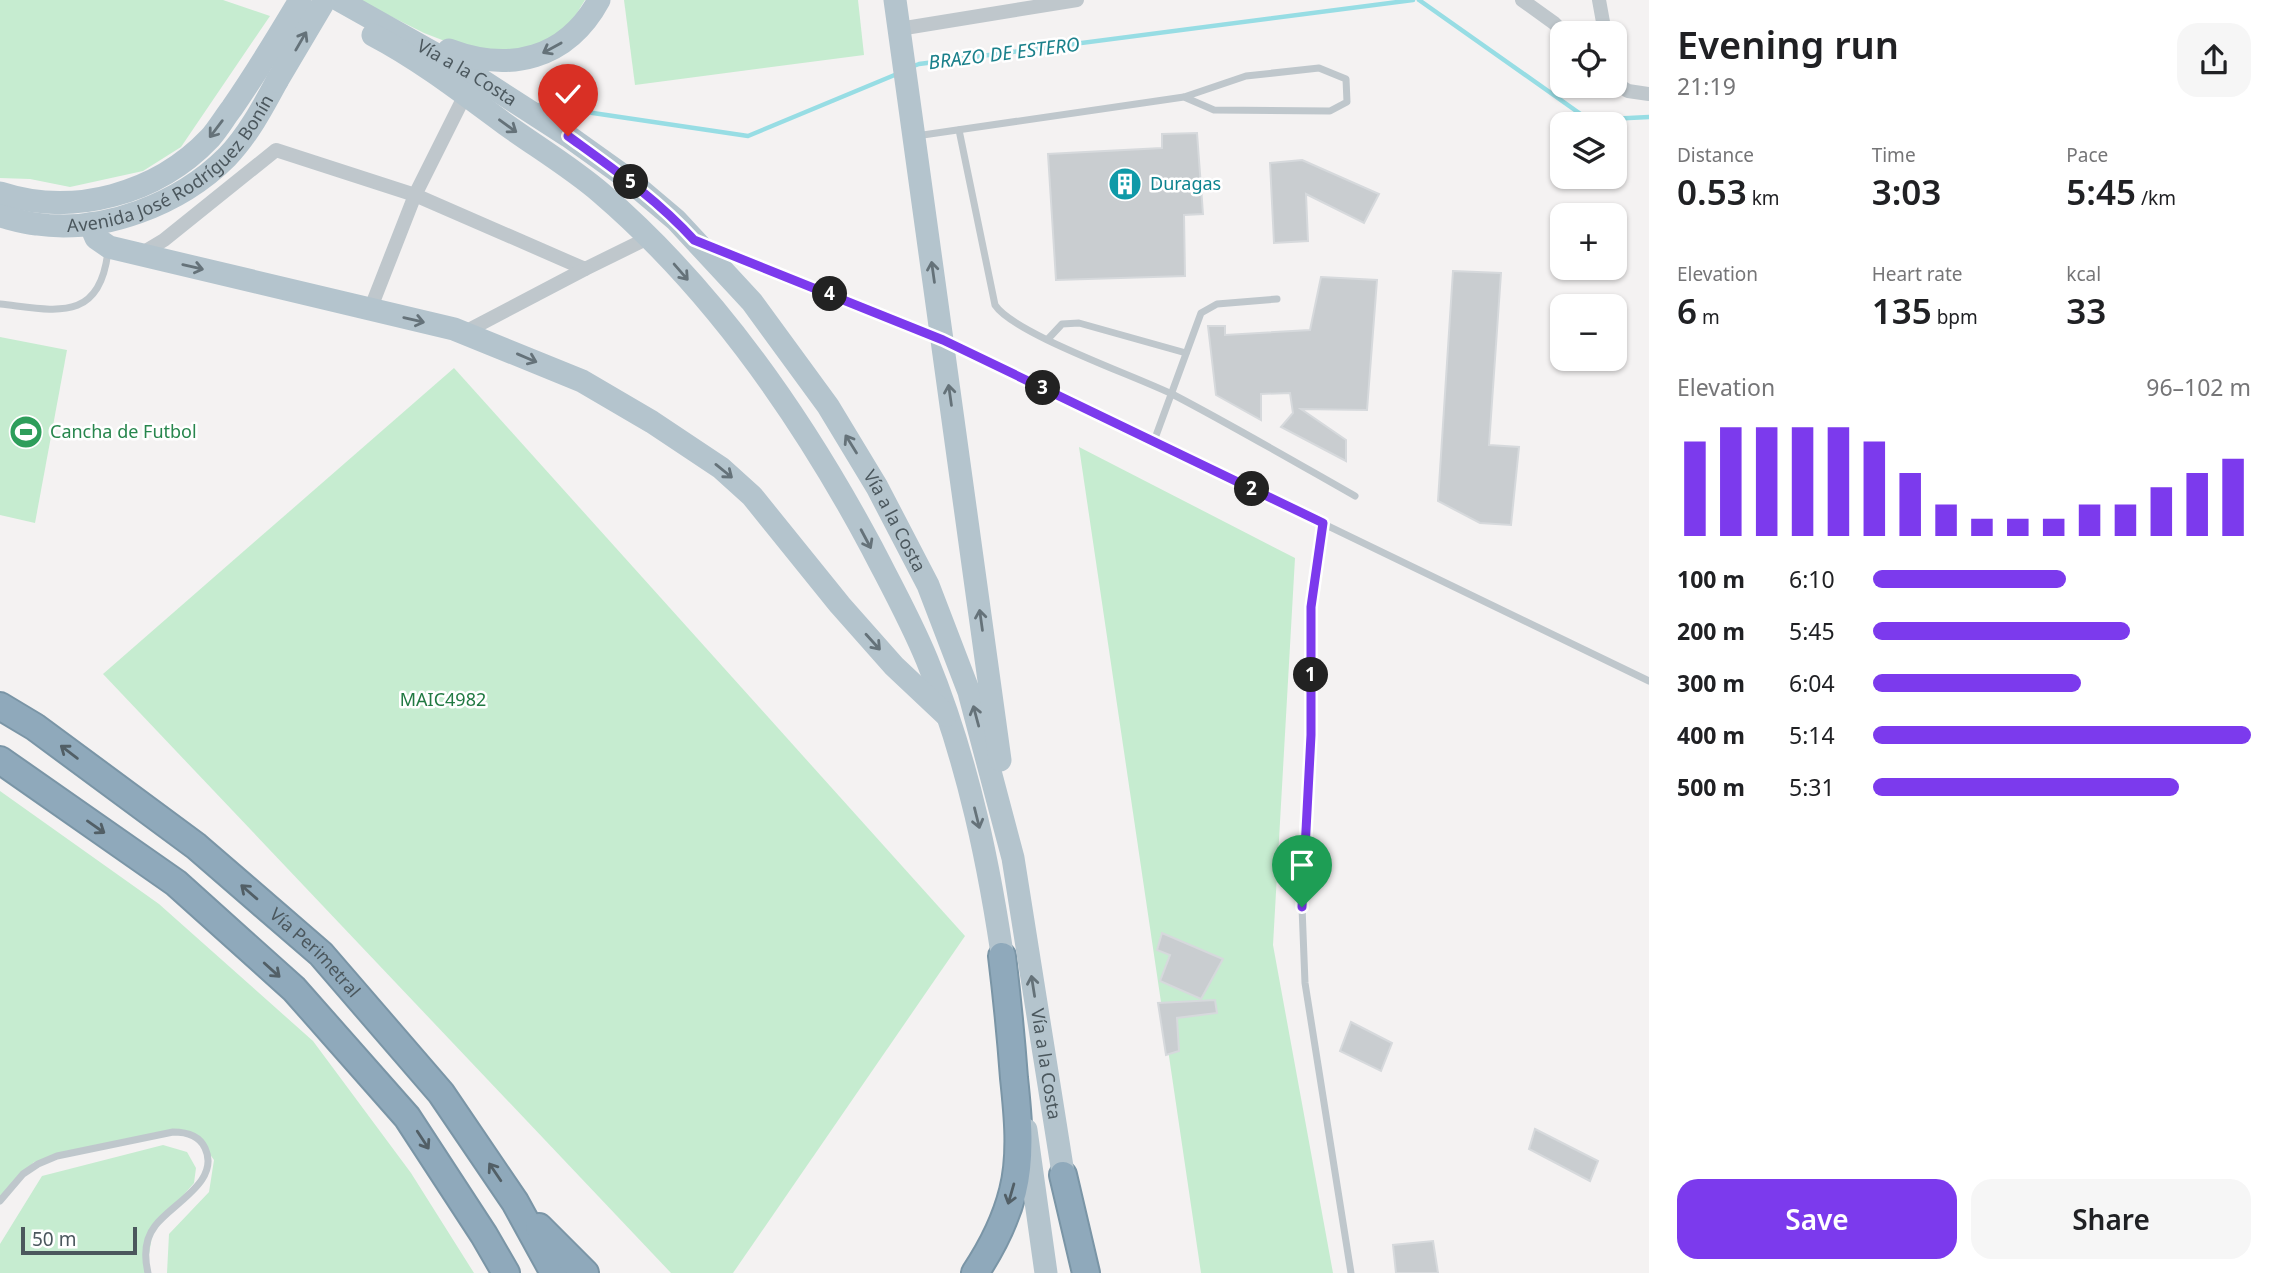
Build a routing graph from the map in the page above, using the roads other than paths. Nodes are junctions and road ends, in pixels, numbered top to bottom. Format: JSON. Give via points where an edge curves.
{"nodes":[{"id":1,"x":302,"y":0,"type":"edge"},
{"id":2,"x":325,"y":0,"type":"edge"},
{"id":3,"x":339,"y":0,"type":"edge"},
{"id":4,"x":598,"y":0,"type":"edge"},
{"id":5,"x":895,"y":0,"type":"edge"},
{"id":6,"x":1077,"y":0,"type":"edge"},
{"id":7,"x":1522,"y":0,"type":"edge"},
{"id":8,"x":1599,"y":0,"type":"edge"},
{"id":9,"x":1039,"y":2,"type":"edge"},
{"id":10,"x":1551,"y":21,"type":"edge"},
{"id":11,"x":1603,"y":21,"type":"edge"},
{"id":12,"x":390,"y":27,"type":"junction"},
{"id":13,"x":899,"y":29,"type":"junction"},
{"id":14,"x":267,"y":77,"type":"junction"},
{"id":15,"x":1627,"y":90,"type":"edge"},
{"id":16,"x":1649,"y":94,"type":"edge"},
{"id":17,"x":465,"y":95,"type":"junction"},
{"id":18,"x":1184,"y":97,"type":"junction"},
{"id":19,"x":958,"y":130,"type":"junction"},
{"id":20,"x":914,"y":136,"type":"junction"},
{"id":21,"x":0,"y":193,"type":"edge"},
{"id":22,"x":415,"y":195,"type":"junction"},
{"id":23,"x":0,"y":216,"type":"edge"},
{"id":24,"x":90,"y":224,"type":"junction"},
{"id":25,"x":650,"y":237,"type":"junction"},
{"id":26,"x":694,"y":240,"type":"junction"},
{"id":27,"x":109,"y":247,"type":"junction"},
{"id":28,"x":139,"y":255,"type":"junction"},
{"id":29,"x":586,"y":269,"type":"junction"},
{"id":30,"x":1277,"y":299,"type":"dead end"},
{"id":31,"x":0,"y":304,"type":"edge"},
{"id":32,"x":370,"y":310,"type":"junction"},
{"id":33,"x":464,"y":332,"type":"junction"},
{"id":34,"x":1048,"y":339,"type":"junction"},
{"id":35,"x":943,"y":340,"type":"junction"},
{"id":36,"x":1186,"y":353,"type":"junction"},
{"id":37,"x":1172,"y":394,"type":"junction"},
{"id":38,"x":1154,"y":442,"type":"junction"},
{"id":39,"x":1355,"y":496,"type":"dead end"},
{"id":40,"x":1323,"y":523,"type":"junction"},
{"id":41,"x":1649,"y":681,"type":"edge"},
{"id":42,"x":0,"y":706,"type":"edge"},
{"id":43,"x":948,"y":717,"type":"junction"},
{"id":44,"x":0,"y":760,"type":"edge"},
{"id":45,"x":1013,"y":858,"type":"junction"},
{"id":46,"x":1002,"y":956,"type":"junction"},
{"id":47,"x":1063,"y":1175,"type":"junction"},
{"id":48,"x":0,"y":1201,"type":"edge"},
{"id":49,"x":515,"y":1202,"type":"junction"},
{"id":50,"x":148,"y":1273,"type":"edge"},
{"id":51,"x":506,"y":1273,"type":"edge"},
{"id":52,"x":554,"y":1273,"type":"edge"},
{"id":53,"x":584,"y":1273,"type":"edge"},
{"id":54,"x":975,"y":1273,"type":"edge"},
{"id":55,"x":1046,"y":1273,"type":"edge"},
{"id":56,"x":1078,"y":1273,"type":"edge"},
{"id":57,"x":1086,"y":1273,"type":"edge"},
{"id":58,"x":1351,"y":1273,"type":"edge"}],
"edges":[{"from":1,"to":14,"type":"main road","name":"Avenida José Rodríguez Bonín"},
{"from":1,"to":17,"type":"main road","name":"Vía a la Costa","via":[[383,41]]},
{"from":14,"to":2,"type":"main road","name":"Avenida José Rodríguez Bonín","one_way":true,"bridge":true},
{"from":3,"to":12,"type":"main road","name":"Vía a la Costa"},
{"from":4,"to":12,"type":"main road","one_way":true,"via":[[590,16],[568,38],[519,60],[475,59]]},
{"from":5,"to":13,"type":"main road"},
{"from":6,"to":9,"type":"street"},
{"from":7,"to":10,"type":"street"},
{"from":8,"to":11,"type":"street"},
{"from":9,"to":13,"type":"street"},
{"from":12,"to":26,"type":"main road","name":"Vía a la Costa","via":[[568,136],[624,176]]},
{"from":13,"to":20,"type":"main road"},
{"from":14,"to":21,"type":"main road","name":"Avenida José Rodríguez Bonín","one_way":true,"via":[[210,138],[170,171],[128,192],[72,203]]},
{"from":14,"to":24,"type":"main road","name":"Avenida José Rodríguez Bonín","via":[[257,117],[226,157],[183,192],[138,214]]},
{"from":15,"to":16,"type":"street"},
{"from":17,"to":22,"type":"street"},
{"from":17,"to":25,"type":"main road","name":"Vía a la Costa","one_way":true,"via":[[599,191]]},
{"from":18,"to":18,"type":"lane","via":[[1214,110],[1330,111],[1347,102],[1346,79],[1319,68],[1246,76]]},
{"from":18,"to":19,"type":"lane"},
{"from":19,"to":20,"type":"lane"},
{"from":19,"to":34,"type":"lane","via":[[995,305],[1003,316]]},
{"from":35,"to":20,"type":"main road","one_way":true},
{"from":22,"to":28,"type":"street","via":[[276,150]]},
{"from":22,"to":29,"type":"street"},
{"from":22,"to":32,"type":"street"},
{"from":23,"to":24,"type":"main road","name":"Avenida José Rodríguez Bonín","via":[[37,225]]},
{"from":24,"to":27,"type":"main road","via":[[96,238]]},
{"from":25,"to":29,"type":"street"},
{"from":25,"to":43,"type":"main road","name":"Vía a la Costa","one_way":true,"via":[[726,324],[809,437],[901,603]]},
{"from":26,"to":35,"type":"lane"},
{"from":45,"to":26,"type":"main road","name":"Vía a la Costa","one_way":true,"via":[[969,692],[922,573],[828,407],[752,302]]},
{"from":27,"to":28,"type":"main road"},
{"from":27,"to":31,"type":"lane","via":[[100,285],[73,308],[62,311]]},
{"from":28,"to":32,"type":"main road","one_way":true},
{"from":29,"to":33,"type":"street"},
{"from":30,"to":36,"type":"lane","via":[[1208,308],[1201,313]]},
{"from":32,"to":33,"type":"main road","one_way":true},
{"from":33,"to":43,"type":"main road","one_way":true,"via":[[582,381],[722,468],[752,496],[894,666]]},
{"from":34,"to":36,"type":"lane","via":[[1062,324],[1079,323]]},
{"from":34,"to":37,"type":"lane"},
{"from":35,"to":38,"type":"lane"},
{"from":45,"to":35,"type":"main road","one_way":true},
{"from":36,"to":37,"type":"lane"},
{"from":37,"to":38,"type":"lane"},
{"from":37,"to":39,"type":"lane"},
{"from":38,"to":40,"type":"lane"},
{"from":40,"to":41,"type":"lane"},
{"from":40,"to":58,"type":"lane","via":[[1311,607],[1311,735],[1302,907],[1305,983]]},
{"from":49,"to":42,"type":"highway","name":"Vía Perimetral","one_way":true,"via":[[441,1093],[321,954],[196,846]]},
{"from":43,"to":46,"type":"main road","name":"Vía a la Costa","one_way":true,"via":[[986,854]]},
{"from":44,"to":51,"type":"highway","one_way":true,"via":[[176,883],[294,989],[407,1117]]},
{"from":47,"to":45,"type":"main road","name":"Vía a la Costa","one_way":true},
{"from":46,"to":54,"type":"highway","one_way":true,"via":[[1018,1119],[1017,1160],[1013,1190]]},
{"from":46,"to":55,"type":"main road","name":"Vía a la Costa"},
{"from":47,"to":56,"type":"main road","name":"Vía a la Costa"},
{"from":47,"to":57,"type":"highway"},
{"from":48,"to":50,"type":"lane","via":[[23,1174],[57,1156],[173,1132],[195,1137],[207,1153],[208,1167],[202,1180],[155,1225],[144,1259]]},
{"from":49,"to":52,"type":"highway","name":"Vía Perimetral"},
{"from":49,"to":53,"type":"highway"}]}
